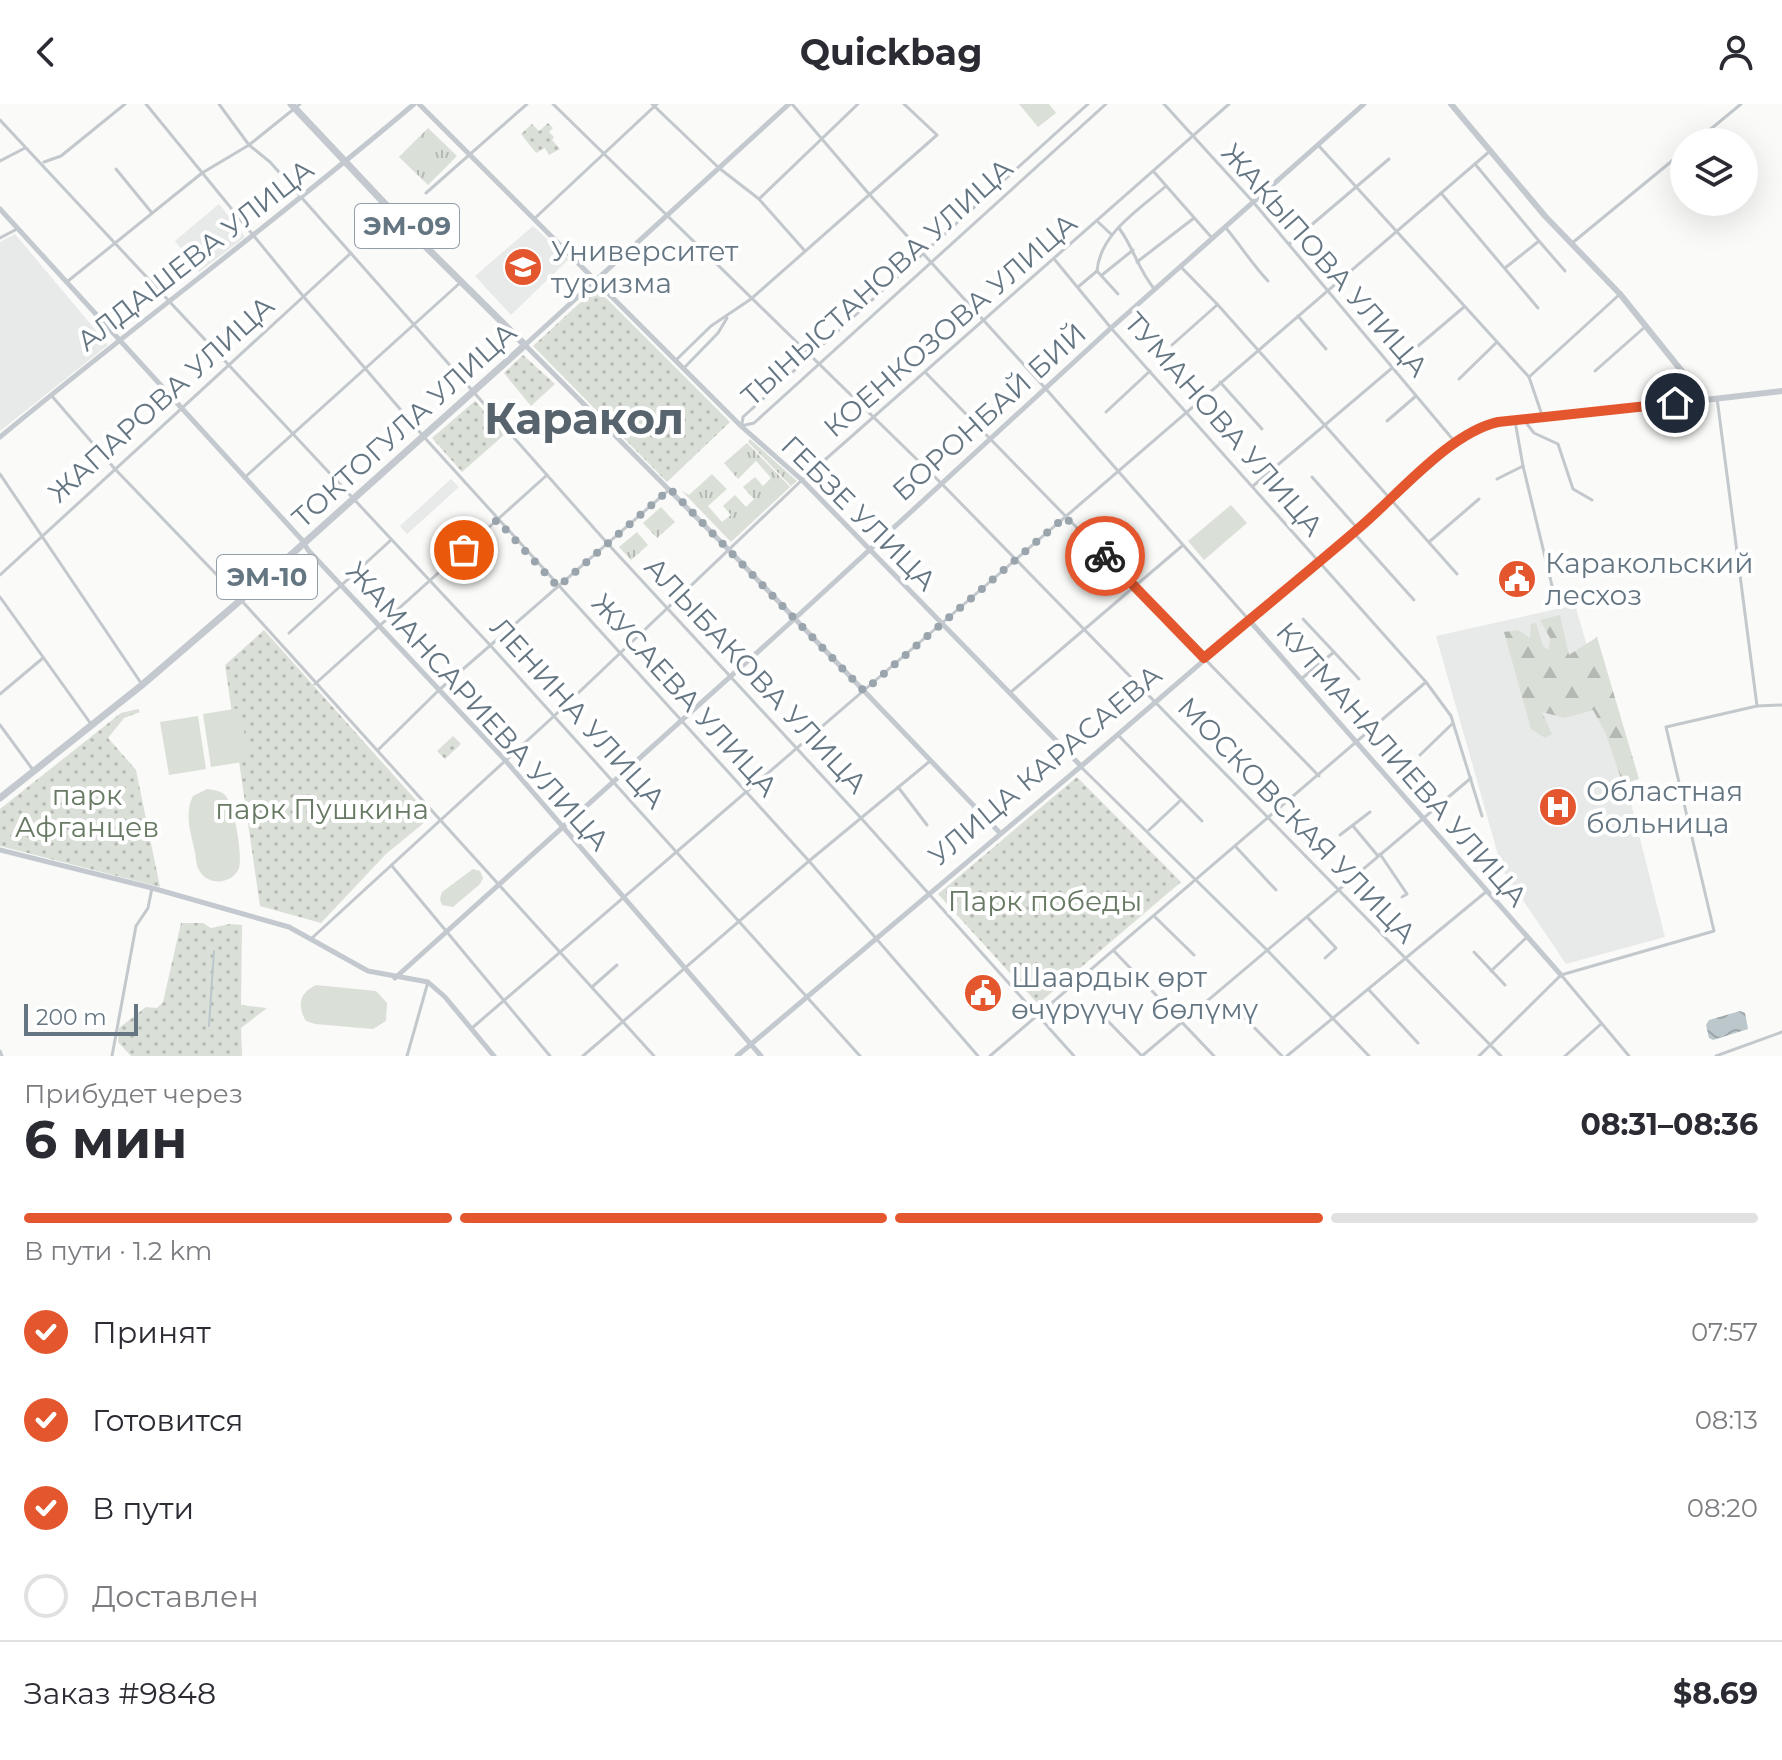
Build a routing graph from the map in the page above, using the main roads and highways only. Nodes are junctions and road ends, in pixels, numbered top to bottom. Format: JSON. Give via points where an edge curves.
{"nodes":[{"id":1,"x":416,"y":104,"type":"edge"},
{"id":2,"x":791,"y":104,"type":"edge"},
{"id":3,"x":1364,"y":104,"type":"edge"},
{"id":4,"x":1451,"y":104,"type":"edge"},
{"id":5,"x":296,"y":105,"type":"edge"},
{"id":6,"x":346,"y":162,"type":"junction"},
{"id":7,"x":0,"y":209,"type":"edge"},
{"id":8,"x":595,"y":281,"type":"junction"},
{"id":9,"x":118,"y":341,"type":"junction"},
{"id":10,"x":525,"y":345,"type":"junction"},
{"id":11,"x":1782,"y":391,"type":"edge"},
{"id":12,"x":1705,"y":400,"type":"junction"},
{"id":13,"x":0,"y":437,"type":"edge"},
{"id":14,"x":304,"y":544,"type":"junction"},
{"id":15,"x":869,"y":549,"type":"junction"},
{"id":16,"x":795,"y":618,"type":"junction"},
{"id":17,"x":1249,"y":620,"type":"junction"},
{"id":18,"x":1081,"y":766,"type":"junction"},
{"id":19,"x":0,"y":798,"type":"edge"},
{"id":20,"x":564,"y":827,"type":"junction"},
{"id":21,"x":1000,"y":833,"type":"junction"},
{"id":22,"x":0,"y":850,"type":"edge"},
{"id":23,"x":1561,"y":975,"type":"road end"},
{"id":24,"x":395,"y":978,"type":"junction"},
{"id":25,"x":751,"y":1045,"type":"junction"},
{"id":26,"x":494,"y":1056,"type":"edge"},
{"id":27,"x":737,"y":1056,"type":"edge"},
{"id":28,"x":761,"y":1056,"type":"edge"}],
"edges":[{"from":1,"to":6,"type":"main road","name":"АЛДАШЕВА УЛИЦА"},
{"from":1,"to":8,"type":"main road","name":"ГЕБЗЕ УЛИЦА"},
{"from":2,"to":8,"type":"main road","name":"ТОКТОГУЛА УЛИЦА"},
{"from":3,"to":15,"type":"main road","name":"БОРОНБАЙ БИЙ"},
{"from":4,"to":12,"type":"main road","via":[[1620,294]]},
{"from":5,"to":6,"type":"highway","number":"ЭМ-09"},
{"from":6,"to":9,"type":"main road","name":"АЛДАШЕВА УЛИЦА"},
{"from":6,"to":10,"type":"highway","number":"ЭМ-09"},
{"from":7,"to":9,"type":"main road","name":"ЖАМАНСАРИЕВА УЛИЦА"},
{"from":8,"to":10,"type":"main road","name":"ТОКТОГУЛА УЛИЦА"},
{"from":8,"to":15,"type":"main road","name":"ГЕБЗЕ УЛИЦА"},
{"from":9,"to":13,"type":"main road","name":"АЛДАШЕВА УЛИЦА"},
{"from":9,"to":14,"type":"main road","name":"ЖАМАНСАРИЕВА УЛИЦА"},
{"from":10,"to":14,"type":"highway","name":"ТОКТОГУЛА УЛИЦА","number":"ЭМ-10"},
{"from":10,"to":16,"type":"main road"},
{"from":11,"to":12,"type":"main road","name":"УЛИЦА КАРАСАЕВА"},
{"from":12,"to":17,"type":"main road","name":"УЛИЦА КАРАСАЕВА","via":[[1478,427]]},
{"from":14,"to":19,"type":"highway","name":"ТОКТОГУЛА УЛИЦА","number":"ЭМ-10","via":[[142,685]]},
{"from":14,"to":20,"type":"main road","name":"ЖАМАНСАРИЕВА УЛИЦА"},
{"from":15,"to":16,"type":"main road","name":"БОРОНБАЙ БИЙ"},
{"from":15,"to":18,"type":"main road","name":"ГЕБЗЕ УЛИЦА"},
{"from":16,"to":20,"type":"main road","name":"БОРОНБАЙ БИЙ"},
{"from":16,"to":21,"type":"main road"},
{"from":17,"to":18,"type":"main road","name":"УЛИЦА КАРАСАЕВА"},
{"from":17,"to":23,"type":"main road","name":"КУТМАНАЛИЕВА УЛИЦА"},
{"from":18,"to":21,"type":"main road","name":"УЛИЦА КАРАСАЕВА"},
{"from":20,"to":24,"type":"main road","name":"БОРОНБАЙ БИЙ"},
{"from":20,"to":25,"type":"main road","name":"ЖАМАНСАРИЕВА УЛИЦА"},
{"from":21,"to":25,"type":"main road","name":"УЛИЦА КАРАСАЕВА"},
{"from":22,"to":24,"type":"main road","via":[[289,927],[368,971]]},
{"from":24,"to":26,"type":"main road","via":[[428,982]]},
{"from":25,"to":27,"type":"main road","name":"УЛИЦА КАРАСАЕВА"},
{"from":25,"to":28,"type":"main road","name":"ЖАМАНСАРИЕВА УЛИЦА"}]}
